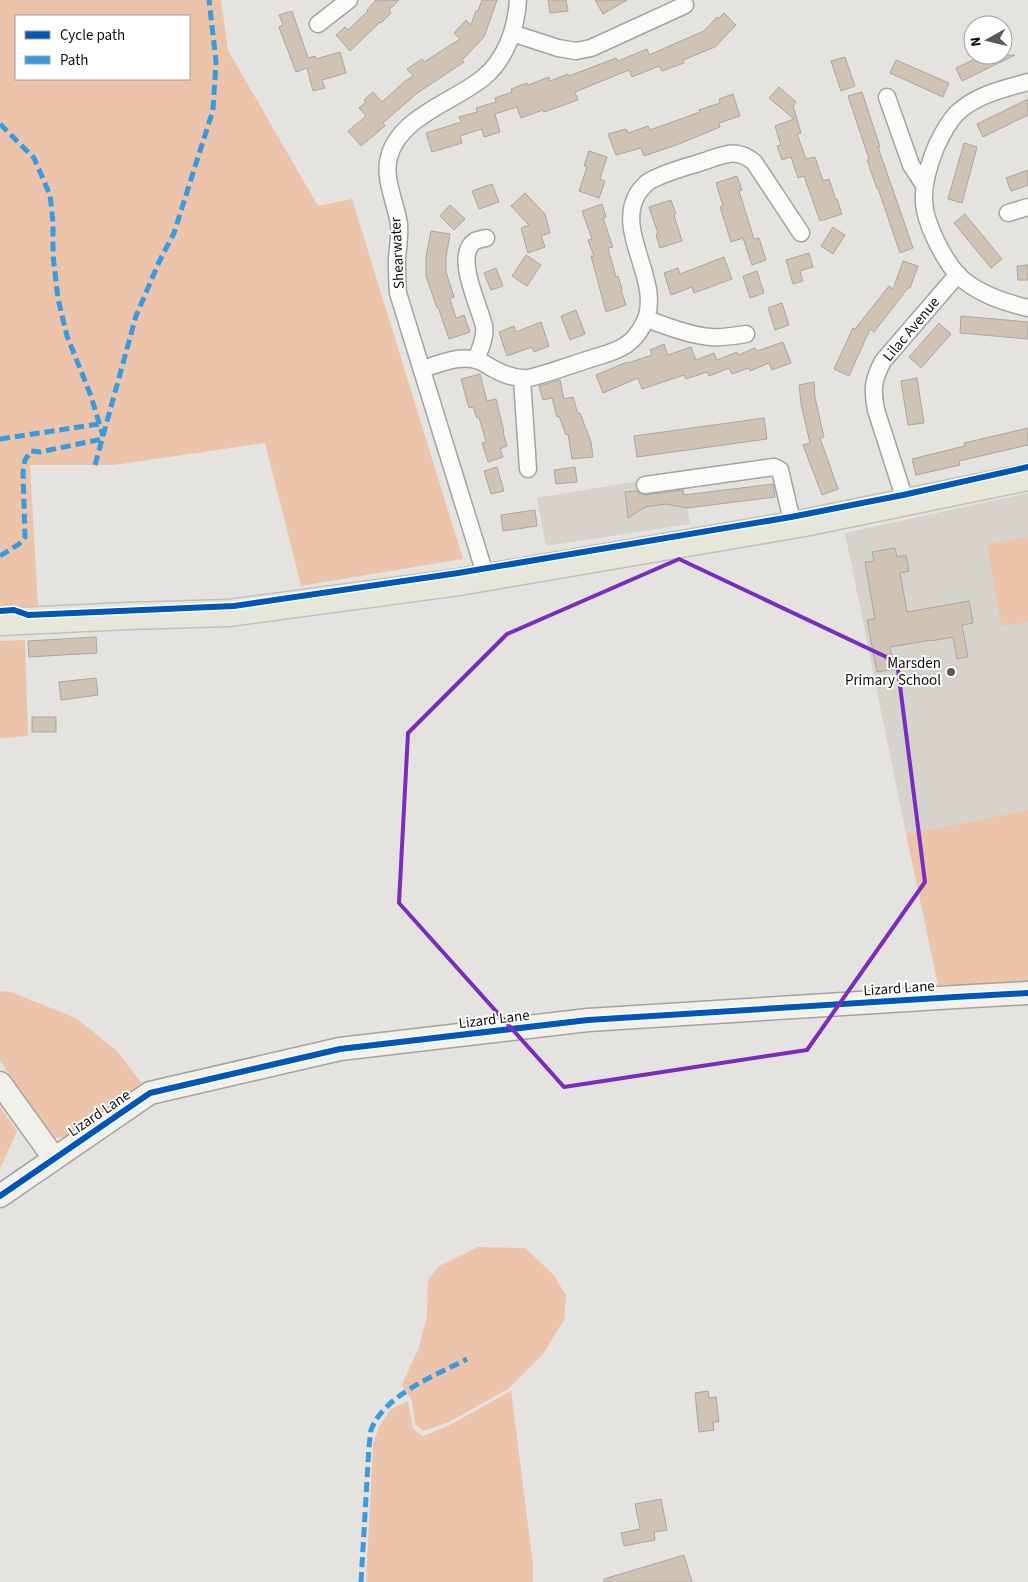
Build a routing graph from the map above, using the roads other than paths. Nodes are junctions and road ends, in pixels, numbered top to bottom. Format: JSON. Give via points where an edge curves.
{"nodes":[{"id":1,"x":518,"y":0,"type":"edge"},
{"id":2,"x":340,"y":3,"type":"edge"},
{"id":3,"x":685,"y":5,"type":"dead end"},
{"id":4,"x":318,"y":24,"type":"dead end"},
{"id":5,"x":512,"y":33,"type":"junction"},
{"id":6,"x":1028,"y":82,"type":"edge"},
{"id":7,"x":887,"y":97,"type":"dead end"},
{"id":8,"x":924,"y":185,"type":"junction"},
{"id":9,"x":1028,"y":207,"type":"edge"},
{"id":10,"x":1008,"y":213,"type":"dead end"},
{"id":11,"x":801,"y":233,"type":"dead end"},
{"id":12,"x":486,"y":238,"type":"dead end"},
{"id":13,"x":958,"y":274,"type":"junction"},
{"id":14,"x":1028,"y":308,"type":"edge"},
{"id":15,"x":646,"y":318,"type":"junction"},
{"id":16,"x":746,"y":334,"type":"dead end"},
{"id":17,"x":476,"y":360,"type":"junction"},
{"id":18,"x":422,"y":369,"type":"junction"},
{"id":19,"x":522,"y":378,"type":"junction"},
{"id":20,"x":528,"y":469,"type":"dead end"},
{"id":21,"x":1028,"y":477,"type":"edge"},
{"id":22,"x":645,"y":485,"type":"dead end"},
{"id":23,"x":906,"y":503,"type":"junction"},
{"id":24,"x":793,"y":524,"type":"junction"},
{"id":25,"x":486,"y":577,"type":"junction"},
{"id":26,"x":0,"y":622,"type":"edge"},
{"id":27,"x":1028,"y":993,"type":"edge"},
{"id":28,"x":0,"y":1082,"type":"edge"},
{"id":29,"x":54,"y":1158,"type":"junction"},
{"id":30,"x":0,"y":1196,"type":"edge"}],
"edges":[{"from":1,"to":5,"type":"street","name":"Shearwater"},
{"from":2,"to":4,"type":"street"},
{"from":3,"to":5,"type":"street","via":[[591,48],[576,51]]},
{"from":5,"to":18,"type":"street","name":"Shearwater","via":[[498,62],[484,77],[422,116],[403,132],[388,157],[398,224],[398,293]]},
{"from":6,"to":8,"type":"street","via":[[978,98],[956,115],[937,145]]},
{"from":7,"to":8,"type":"street","via":[[911,165]]},
{"from":8,"to":13,"type":"street","via":[[924,204],[931,227],[940,248]]},
{"from":9,"to":10,"type":"street"},
{"from":11,"to":15,"type":"street","via":[[754,162],[740,153],[722,154],[646,183],[630,214],[649,293]]},
{"from":12,"to":17,"type":"street","via":[[474,242],[466,262],[484,327]]},
{"from":13,"to":14,"type":"street","via":[[980,291],[1003,302]]},
{"from":13,"to":23,"type":"street","name":"Lilac Avenue","via":[[883,360],[874,377],[876,410]]},
{"from":15,"to":16,"type":"street","via":[[686,333],[710,337]]},
{"from":15,"to":19,"type":"street","via":[[636,337],[625,346],[548,373]]},
{"from":17,"to":18,"type":"street","via":[[459,359]]},
{"from":17,"to":19,"type":"street","via":[[508,376]]},
{"from":18,"to":25,"type":"street","name":"Shearwater"},
{"from":19,"to":20,"type":"street"},
{"from":21,"to":23,"type":"main road"},
{"from":22,"to":24,"type":"street","via":[[774,467],[780,470]]},
{"from":23,"to":24,"type":"main road"},
{"from":24,"to":25,"type":"main road"},
{"from":25,"to":26,"type":"main road","via":[[229,613]]},
{"from":27,"to":29,"type":"street","name":"Lizard Lane","via":[[588,1020],[340,1049],[150,1093]]},
{"from":28,"to":29,"type":"street"},
{"from":29,"to":30,"type":"street","name":"Lizard Lane"}]}
